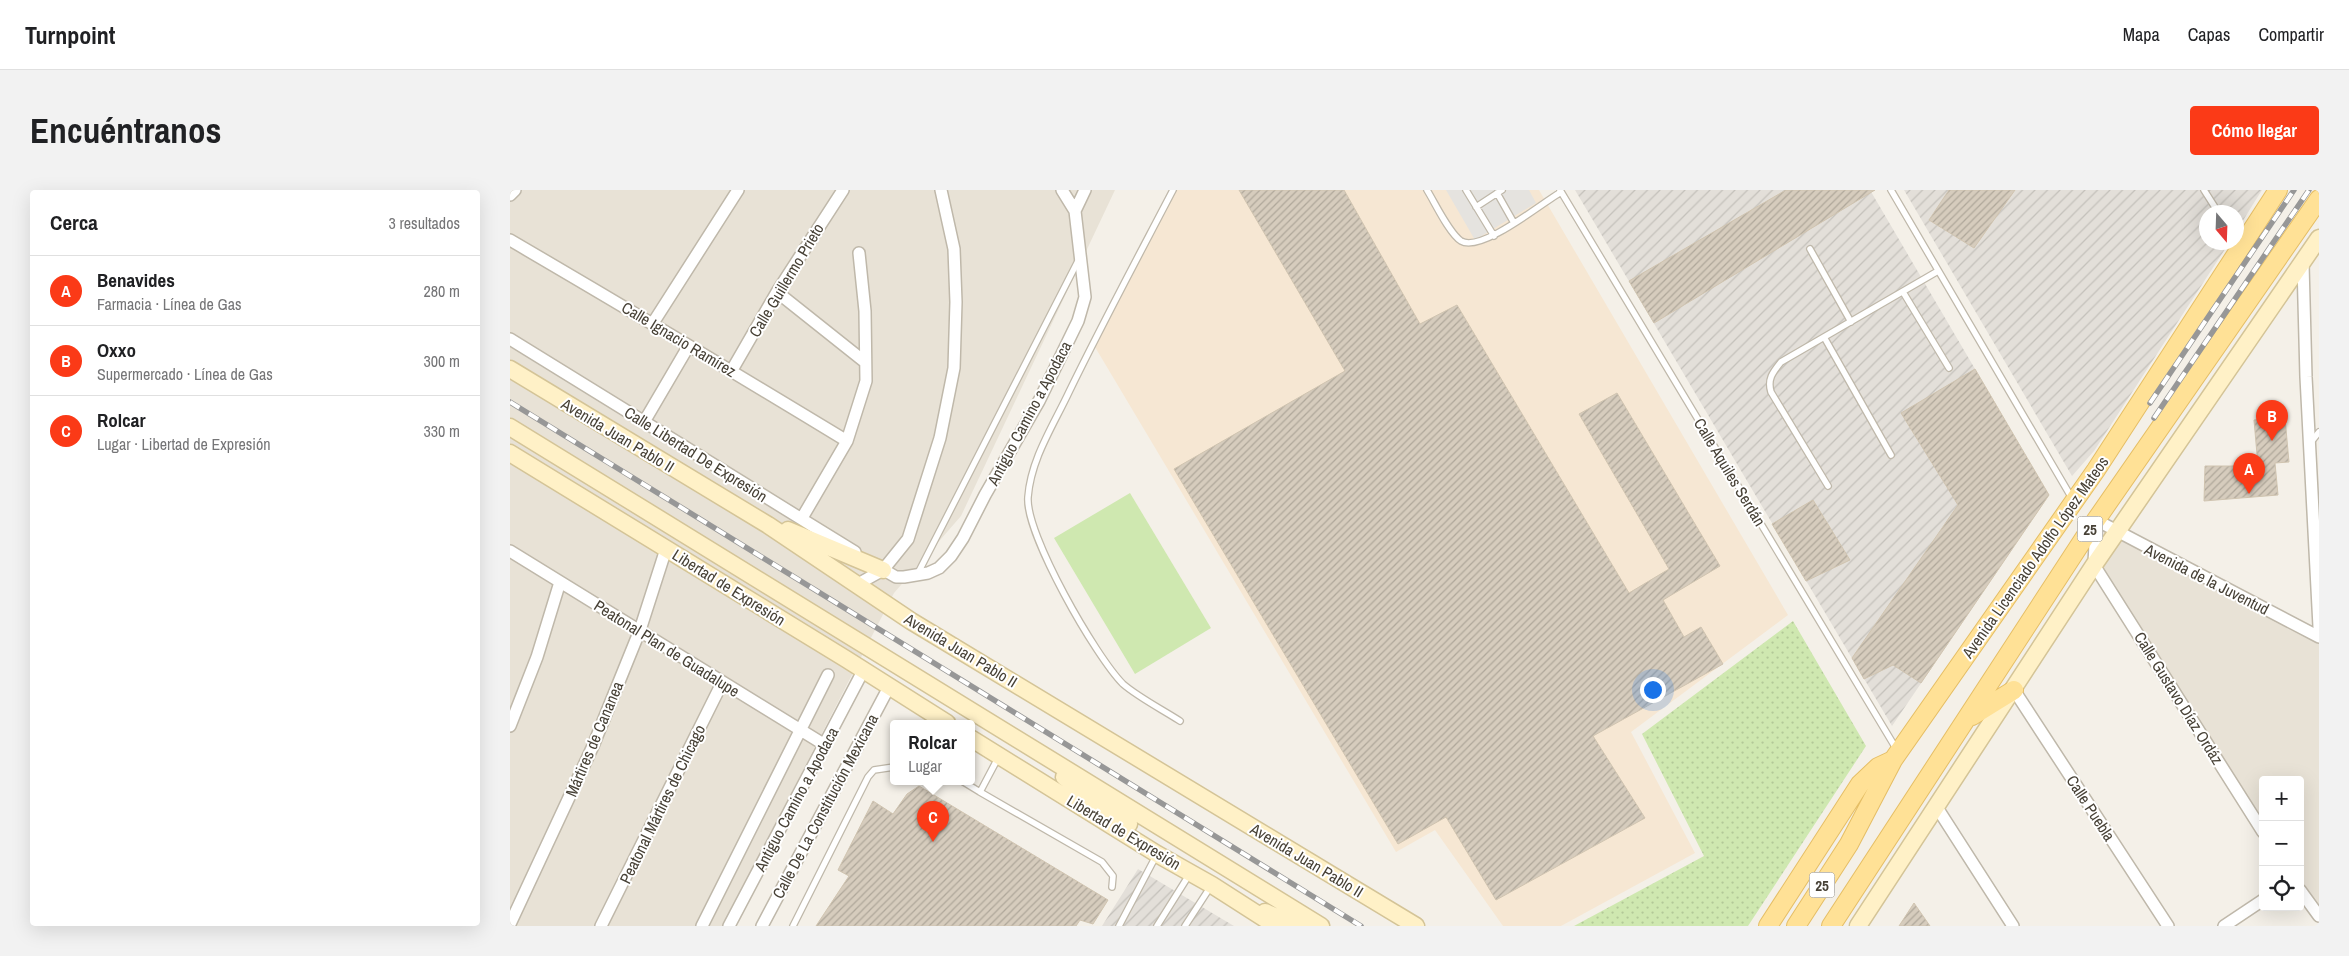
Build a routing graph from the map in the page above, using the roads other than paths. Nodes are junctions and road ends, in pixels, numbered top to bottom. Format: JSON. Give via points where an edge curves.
{"nodes":[{"id":1,"x":515,"y":190,"type":"edge"},
{"id":2,"x":738,"y":190,"type":"edge"},
{"id":3,"x":843,"y":190,"type":"edge"},
{"id":4,"x":941,"y":190,"type":"edge"},
{"id":5,"x":1062,"y":190,"type":"edge"},
{"id":6,"x":1085,"y":190,"type":"edge"},
{"id":7,"x":1173,"y":190,"type":"edge"},
{"id":8,"x":1427,"y":190,"type":"edge"},
{"id":9,"x":1466,"y":190,"type":"edge"},
{"id":10,"x":1891,"y":190,"type":"edge"},
{"id":11,"x":2204,"y":190,"type":"edge"},
{"id":12,"x":2278,"y":190,"type":"edge"},
{"id":13,"x":1561,"y":191,"type":"edge"},
{"id":14,"x":1499,"y":192,"type":"edge"},
{"id":15,"x":510,"y":195,"type":"edge"},
{"id":16,"x":2319,"y":199,"type":"edge"},
{"id":17,"x":2214,"y":205,"type":"edge"},
{"id":18,"x":1476,"y":207,"type":"junction"},
{"id":19,"x":1075,"y":211,"type":"junction"},
{"id":20,"x":1514,"y":223,"type":"junction"},
{"id":21,"x":1494,"y":236,"type":"junction"},
{"id":22,"x":2244,"y":237,"type":"edge"},
{"id":23,"x":2319,"y":238,"type":"edge"},
{"id":24,"x":510,"y":240,"type":"edge"},
{"id":25,"x":1810,"y":249,"type":"dead end"},
{"id":26,"x":2235,"y":250,"type":"edge"},
{"id":27,"x":859,"y":253,"type":"dead end"},
{"id":28,"x":1080,"y":257,"type":"junction"},
{"id":29,"x":2303,"y":264,"type":"junction"},
{"id":30,"x":1938,"y":271,"type":"junction"},
{"id":31,"x":778,"y":292,"type":"junction"},
{"id":32,"x":1903,"y":292,"type":"junction"},
{"id":33,"x":1851,"y":322,"type":"junction"},
{"id":34,"x":653,"y":323,"type":"junction"},
{"id":35,"x":1824,"y":337,"type":"junction"},
{"id":36,"x":510,"y":339,"type":"edge"},
{"id":37,"x":688,"y":347,"type":"junction"},
{"id":38,"x":866,"y":362,"type":"junction"},
{"id":39,"x":1949,"y":368,"type":"dead end"},
{"id":40,"x":510,"y":369,"type":"edge"},
{"id":41,"x":732,"y":370,"type":"junction"},
{"id":42,"x":644,"y":422,"type":"junction"},
{"id":43,"x":510,"y":427,"type":"edge"},
{"id":44,"x":2319,"y":432,"type":"edge"},
{"id":45,"x":847,"y":442,"type":"junction"},
{"id":46,"x":2309,"y":444,"type":"junction"},
{"id":47,"x":510,"y":453,"type":"edge"},
{"id":48,"x":1891,"y":455,"type":"dead end"},
{"id":49,"x":1828,"y":486,"type":"dead end"},
{"id":50,"x":2074,"y":502,"type":"junction"},
{"id":51,"x":802,"y":518,"type":"junction"},
{"id":52,"x":2096,"y":520,"type":"junction"},
{"id":53,"x":768,"y":525,"type":"junction"},
{"id":54,"x":2116,"y":532,"type":"junction"},
{"id":55,"x":666,"y":549,"type":"junction"},
{"id":56,"x":510,"y":551,"type":"edge"},
{"id":57,"x":2094,"y":565,"type":"junction"},
{"id":58,"x":883,"y":570,"type":"junction"},
{"id":59,"x":917,"y":576,"type":"junction"},
{"id":60,"x":560,"y":582,"type":"junction"},
{"id":61,"x":858,"y":584,"type":"junction"},
{"id":62,"x":785,"y":598,"type":"junction"},
{"id":63,"x":2319,"y":627,"type":"edge"},
{"id":64,"x":640,"y":630,"type":"junction"},
{"id":65,"x":2319,"y":637,"type":"edge"},
{"id":66,"x":846,"y":659,"type":"junction"},
{"id":67,"x":863,"y":671,"type":"junction"},
{"id":68,"x":828,"y":675,"type":"dead end"},
{"id":69,"x":722,"y":683,"type":"junction"},
{"id":70,"x":889,"y":687,"type":"junction"},
{"id":71,"x":2014,"y":690,"type":"junction"},
{"id":72,"x":1968,"y":719,"type":"junction"},
{"id":73,"x":942,"y":720,"type":"edge"},
{"id":74,"x":1180,"y":721,"type":"dead end"},
{"id":75,"x":510,"y":726,"type":"edge"},
{"id":76,"x":800,"y":730,"type":"junction"},
{"id":77,"x":975,"y":741,"type":"edge"},
{"id":78,"x":825,"y":745,"type":"junction"},
{"id":79,"x":1040,"y":752,"type":"junction"},
{"id":80,"x":999,"y":756,"type":"junction"},
{"id":81,"x":1896,"y":757,"type":"junction"},
{"id":82,"x":890,"y":768,"type":"edge"},
{"id":83,"x":969,"y":785,"type":"edge"},
{"id":84,"x":980,"y":792,"type":"junction"},
{"id":85,"x":1936,"y":806,"type":"junction"},
{"id":86,"x":2259,"y":826,"type":"edge"},
{"id":87,"x":1157,"y":854,"type":"junction"},
{"id":88,"x":1191,"y":872,"type":"junction"},
{"id":89,"x":1212,"y":884,"type":"junction"},
{"id":90,"x":1112,"y":886,"type":"dead end"},
{"id":91,"x":2304,"y":895,"type":"edge"},
{"id":92,"x":1240,"y":902,"type":"junction"},
{"id":93,"x":2259,"y":903,"type":"edge"},
{"id":94,"x":2319,"y":916,"type":"edge"},
{"id":95,"x":510,"y":924,"type":"edge"},
{"id":96,"x":1121,"y":925,"type":"edge"},
{"id":97,"x":602,"y":926,"type":"edge"},
{"id":98,"x":702,"y":926,"type":"edge"},
{"id":99,"x":729,"y":926,"type":"edge"},
{"id":100,"x":762,"y":926,"type":"edge"},
{"id":101,"x":794,"y":926,"type":"edge"},
{"id":102,"x":1157,"y":926,"type":"edge"},
{"id":103,"x":1185,"y":926,"type":"edge"},
{"id":104,"x":1276,"y":926,"type":"edge"},
{"id":105,"x":1300,"y":926,"type":"edge"},
{"id":106,"x":1321,"y":926,"type":"edge"},
{"id":107,"x":1416,"y":926,"type":"edge"},
{"id":108,"x":1768,"y":926,"type":"edge"},
{"id":109,"x":1796,"y":926,"type":"edge"},
{"id":110,"x":1831,"y":926,"type":"edge"},
{"id":111,"x":1858,"y":926,"type":"edge"},
{"id":112,"x":2013,"y":926,"type":"edge"},
{"id":113,"x":2168,"y":926,"type":"edge"},
{"id":114,"x":2224,"y":926,"type":"edge"}],
"edges":[{"from":1,"to":15,"type":"street"},
{"from":2,"to":34,"type":"street"},
{"from":3,"to":31,"type":"street","name":"Calle Guillermo Prieto"},
{"from":4,"to":58,"type":"street","via":[[955,267],[954,368],[940,438],[920,505],[908,539]]},
{"from":5,"to":19,"type":"street"},
{"from":6,"to":19,"type":"street"},
{"from":7,"to":74,"type":"lane","via":[[1035,462],[1028,498],[1030,518],[1042,552],[1093,644],[1123,684]]},
{"from":8,"to":21,"type":"lane","via":[[1456,237],[1475,244]]},
{"from":9,"to":18,"type":"lane"},
{"from":10,"to":30,"type":"lane"},
{"from":11,"to":17,"type":"lane"},
{"from":12,"to":22,"type":"main road","name":"Avenida Licenciado Adolfo López Mateos","number":"25"},
{"from":13,"to":20,"type":"lane"},
{"from":13,"to":81,"type":"lane","name":"Calle Aquiles Serdán"},
{"from":14,"to":18,"type":"lane"},
{"from":14,"to":20,"type":"lane"},
{"from":16,"to":52,"type":"main road","name":"Avenida Licenciado Adolfo López Mateos","number":"25"},
{"from":18,"to":21,"type":"lane"},
{"from":19,"to":28,"type":"street","name":"Antiguo Camino a Apodaca"},
{"from":20,"to":21,"type":"lane"},
{"from":23,"to":29,"type":"main road"},
{"from":24,"to":34,"type":"street","name":"Calle Ignacio Ramírez"},
{"from":25,"to":33,"type":"lane"},
{"from":26,"to":50,"type":"main road","name":"Avenida Licenciado Adolfo López Mateos","number":"25"},
{"from":27,"to":38,"type":"street"},
{"from":28,"to":59,"type":"lane"},
{"from":28,"to":59,"type":"street","name":"Antiguo Camino a Apodaca","via":[[1083,305],[1039,401],[964,538],[939,568]]},
{"from":29,"to":46,"type":"street"},
{"from":29,"to":54,"type":"main road"},
{"from":30,"to":32,"type":"lane"},
{"from":30,"to":50,"type":"lane"},
{"from":31,"to":38,"type":"street"},
{"from":31,"to":41,"type":"street","name":"Calle Guillermo Prieto"},
{"from":32,"to":33,"type":"lane"},
{"from":32,"to":39,"type":"lane"},
{"from":33,"to":35,"type":"lane"},
{"from":34,"to":37,"type":"street","name":"Calle Ignacio Ramírez"},
{"from":35,"to":48,"type":"lane"},
{"from":35,"to":49,"type":"lane","via":[[1781,362],[1768,382]]},
{"from":36,"to":42,"type":"street","name":"Calle Libertad De Expresión"},
{"from":37,"to":41,"type":"street","name":"Calle Ignacio Ramírez"},
{"from":37,"to":42,"type":"street"},
{"from":38,"to":45,"type":"street","via":[[866,381]]},
{"from":40,"to":53,"type":"main road","name":"Avenida Juan Pablo II"},
{"from":41,"to":45,"type":"street","name":"Calle Ignacio Ramírez"},
{"from":42,"to":51,"type":"street","name":"Calle Libertad De Expresión"},
{"from":43,"to":62,"type":"main road"},
{"from":44,"to":46,"type":"lane"},
{"from":45,"to":51,"type":"street"},
{"from":46,"to":63,"type":"street"},
{"from":47,"to":55,"type":"main road","name":"Libertad de Expresión"},
{"from":50,"to":81,"type":"main road","name":"Avenida Licenciado Adolfo López Mateos","number":"25"},
{"from":51,"to":58,"type":"street","name":"Calle Libertad De Expresión"},
{"from":52,"to":54,"type":"street","name":"Avenida de la Juventud"},
{"from":52,"to":57,"type":"street"},
{"from":52,"to":72,"type":"main road","name":"Avenida Licenciado Adolfo López Mateos","number":"25"},
{"from":53,"to":58,"type":"main road","via":[[794,532]]},
{"from":53,"to":61,"type":"main road","name":"Avenida Juan Pablo II"},
{"from":54,"to":57,"type":"main road"},
{"from":54,"to":65,"type":"street","name":"Avenida de la Juventud"},
{"from":55,"to":64,"type":"street","name":"Mártires de Cananea"},
{"from":55,"to":66,"type":"main road","name":"Libertad de Expresión"},
{"from":56,"to":60,"type":"street","name":"Peatonal Plan de Guadalupe"},
{"from":57,"to":71,"type":"main road"},
{"from":57,"to":86,"type":"street","name":"Calle Gustavo Díaz Ordáz"},
{"from":58,"to":59,"type":"street","name":"Antiguo Camino a Apodaca","via":[[896,577]]},
{"from":58,"to":61,"type":"street"},
{"from":60,"to":64,"type":"street","name":"Peatonal Plan de Guadalupe"},
{"from":60,"to":75,"type":"street","via":[[538,658]]},
{"from":61,"to":107,"type":"main road","name":"Avenida Juan Pablo II","via":[[911,621]]},
{"from":62,"to":66,"type":"main road"},
{"from":62,"to":79,"type":"main road"},
{"from":64,"to":69,"type":"street","name":"Peatonal Plan de Guadalupe"},
{"from":64,"to":95,"type":"street","name":"Mártires de Cananea","via":[[593,746]]},
{"from":66,"to":67,"type":"main road","name":"Libertad de Expresión"},
{"from":67,"to":70,"type":"main road","name":"Libertad de Expresión"},
{"from":67,"to":78,"type":"street","name":"Antiguo Camino a Apodaca"},
{"from":68,"to":76,"type":"street"},
{"from":69,"to":76,"type":"street","name":"Peatonal Plan de Guadalupe"},
{"from":69,"to":97,"type":"street","name":"Peatonal Mártires de Chicago"},
{"from":70,"to":73,"type":"main road","name":"Libertad de Expresión"},
{"from":70,"to":100,"type":"street","name":"Calle De La Constitución Mexicana"},
{"from":71,"to":72,"type":"main road"},
{"from":71,"to":85,"type":"main road"},
{"from":71,"to":113,"type":"street","name":"Calle Puebla"},
{"from":72,"to":110,"type":"main road","name":"Avenida Licenciado Adolfo López Mateos","number":"25"},
{"from":76,"to":78,"type":"street","name":"Peatonal Plan de Guadalupe"},
{"from":76,"to":98,"type":"street"},
{"from":77,"to":80,"type":"main road","name":"Libertad de Expresión"},
{"from":78,"to":99,"type":"street","name":"Antiguo Camino a Apodaca"},
{"from":79,"to":87,"type":"main road","via":[[1061,775],[1150,840]]},
{"from":79,"to":106,"type":"main road"},
{"from":80,"to":84,"type":"lane"},
{"from":80,"to":87,"type":"main road","name":"Libertad de Expresión"},
{"from":81,"to":108,"type":"main road","via":[[1878,767],[1860,784]]},
{"from":81,"to":109,"type":"main road","name":"Avenida Licenciado Adolfo López Mateos","number":"25","via":[[1849,844]]},
{"from":82,"to":101,"type":"lane","via":[[878,769],[868,776]]},
{"from":83,"to":84,"type":"lane"},
{"from":84,"to":90,"type":"lane","via":[[1102,862],[1113,876]]},
{"from":85,"to":111,"type":"main road"},
{"from":85,"to":112,"type":"street"},
{"from":87,"to":88,"type":"main road","name":"Libertad de Expresión"},
{"from":87,"to":96,"type":"lane"},
{"from":88,"to":89,"type":"main road","name":"Libertad de Expresión"},
{"from":88,"to":102,"type":"lane"},
{"from":89,"to":92,"type":"main road","name":"Libertad de Expresión"},
{"from":89,"to":103,"type":"lane"},
{"from":91,"to":94,"type":"street"},
{"from":92,"to":104,"type":"main road","name":"Libertad de Expresión"},
{"from":92,"to":105,"type":"main road"},
{"from":93,"to":114,"type":"street"}]}
